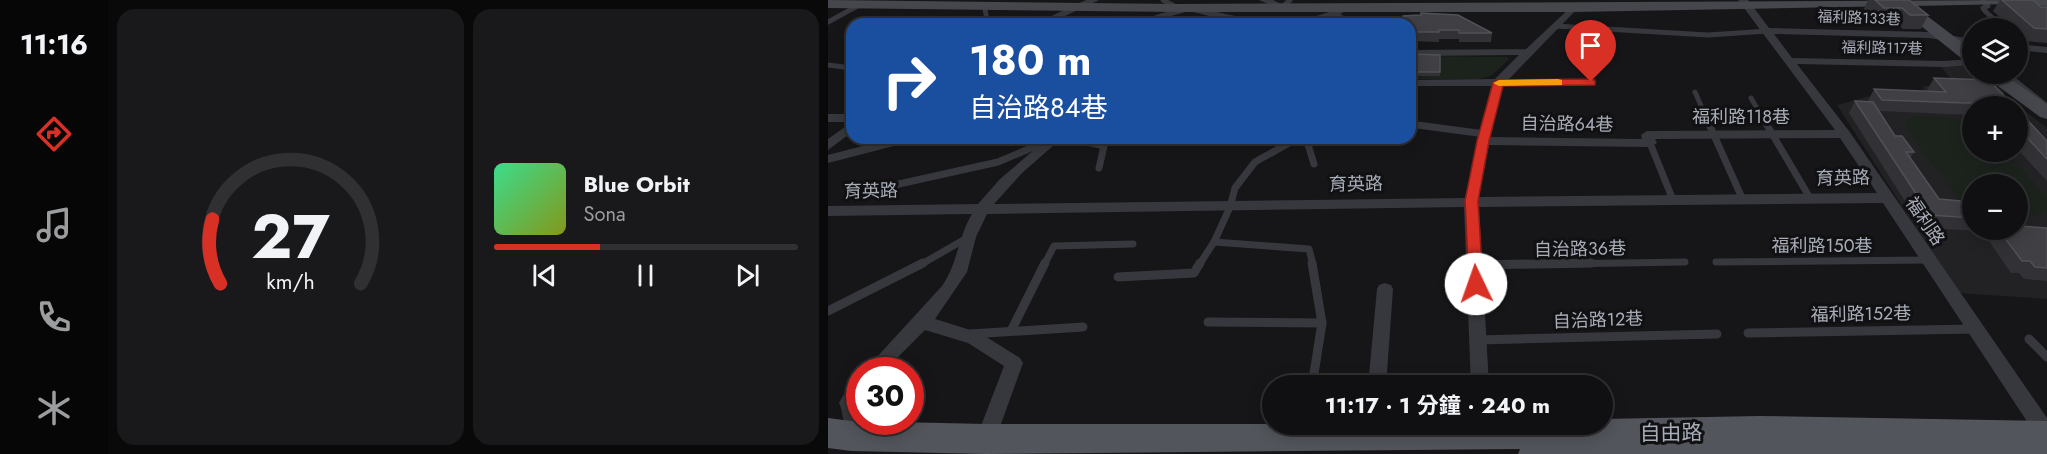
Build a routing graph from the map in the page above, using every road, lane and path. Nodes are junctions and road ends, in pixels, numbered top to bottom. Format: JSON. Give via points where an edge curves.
{"nodes":[{"id":1,"x":1094,"y":0,"type":"edge"},
{"id":2,"x":1163,"y":0,"type":"edge"},
{"id":3,"x":1264,"y":0,"type":"edge"},
{"id":4,"x":2008,"y":0,"type":"edge"},
{"id":5,"x":2013,"y":0,"type":"edge"},
{"id":6,"x":1899,"y":1,"type":"edge"},
{"id":7,"x":1983,"y":1,"type":"edge"},
{"id":8,"x":1745,"y":2,"type":"edge"},
{"id":9,"x":2047,"y":2,"type":"edge"},
{"id":10,"x":828,"y":4,"type":"edge"},
{"id":11,"x":862,"y":4,"type":"junction"},
{"id":12,"x":1286,"y":4,"type":"edge"},
{"id":13,"x":1454,"y":4,"type":"edge"},
{"id":14,"x":1597,"y":4,"type":"edge"},
{"id":15,"x":984,"y":5,"type":"junction"},
{"id":16,"x":1078,"y":6,"type":"junction"},
{"id":17,"x":1183,"y":8,"type":"junction"},
{"id":18,"x":1344,"y":8,"type":"edge"},
{"id":19,"x":1573,"y":8,"type":"junction"},
{"id":20,"x":986,"y":18,"type":"edge"},
{"id":21,"x":1052,"y":18,"type":"edge"},
{"id":22,"x":1151,"y":18,"type":"edge"},
{"id":23,"x":1181,"y":18,"type":"edge"},
{"id":24,"x":1224,"y":18,"type":"edge"},
{"id":25,"x":1309,"y":18,"type":"edge"},
{"id":26,"x":1992,"y":18,"type":"edge"},
{"id":27,"x":828,"y":22,"type":"edge"},
{"id":28,"x":1555,"y":26,"type":"junction"},
{"id":29,"x":1768,"y":31,"type":"junction"},
{"id":30,"x":1948,"y":40,"type":"junction"},
{"id":31,"x":1962,"y":41,"type":"edge"},
{"id":32,"x":2028,"y":47,"type":"edge"},
{"id":33,"x":2047,"y":50,"type":"edge"},
{"id":34,"x":1416,"y":52,"type":"edge"},
{"id":35,"x":1529,"y":52,"type":"junction"},
{"id":36,"x":1962,"y":52,"type":"edge"},
{"id":37,"x":1790,"y":61,"type":"junction"},
{"id":38,"x":1962,"y":61,"type":"edge"},
{"id":39,"x":828,"y":65,"type":"edge"},
{"id":40,"x":846,"y":67,"type":"edge"},
{"id":41,"x":1591,"y":82,"type":"dead end"},
{"id":42,"x":1416,"y":83,"type":"edge"},
{"id":43,"x":1498,"y":83,"type":"junction"},
{"id":44,"x":2004,"y":84,"type":"edge"},
{"id":45,"x":2009,"y":84,"type":"edge"},
{"id":46,"x":2019,"y":84,"type":"edge"},
{"id":47,"x":1695,"y":92,"type":"dead end"},
{"id":48,"x":1751,"y":99,"type":"dead end"},
{"id":49,"x":2045,"y":105,"type":"edge"},
{"id":50,"x":828,"y":118,"type":"edge"},
{"id":51,"x":846,"y":118,"type":"edge"},
{"id":52,"x":2047,"y":119,"type":"edge"},
{"id":53,"x":1416,"y":125,"type":"edge"},
{"id":54,"x":846,"y":130,"type":"edge"},
{"id":55,"x":846,"y":131,"type":"edge"},
{"id":56,"x":1771,"y":134,"type":"junction"},
{"id":57,"x":1844,"y":134,"type":"junction"},
{"id":58,"x":1712,"y":135,"type":"junction"},
{"id":59,"x":1484,"y":137,"type":"junction"},
{"id":60,"x":828,"y":138,"type":"edge"},
{"id":61,"x":1650,"y":142,"type":"junction"},
{"id":62,"x":885,"y":144,"type":"edge"},
{"id":63,"x":1041,"y":144,"type":"edge"},
{"id":64,"x":1048,"y":144,"type":"edge"},
{"id":65,"x":1096,"y":144,"type":"edge"},
{"id":66,"x":1287,"y":144,"type":"edge"},
{"id":67,"x":1308,"y":144,"type":"edge"},
{"id":68,"x":828,"y":146,"type":"edge"},
{"id":69,"x":828,"y":159,"type":"edge"},
{"id":70,"x":1314,"y":164,"type":"dead end"},
{"id":71,"x":1099,"y":168,"type":"dead end"},
{"id":72,"x":881,"y":188,"type":"dead end"},
{"id":73,"x":1742,"y":198,"type":"junction"},
{"id":74,"x":1810,"y":198,"type":"junction"},
{"id":75,"x":1886,"y":198,"type":"junction"},
{"id":76,"x":1673,"y":200,"type":"junction"},
{"id":77,"x":1471,"y":201,"type":"junction"},
{"id":78,"x":1230,"y":207,"type":"junction"},
{"id":79,"x":984,"y":209,"type":"junction"},
{"id":80,"x":828,"y":211,"type":"edge"},
{"id":81,"x":968,"y":237,"type":"junction"},
{"id":82,"x":1214,"y":242,"type":"junction"},
{"id":83,"x":1133,"y":244,"type":"dead end"},
{"id":84,"x":1928,"y":260,"type":"junction"},
{"id":85,"x":1684,"y":262,"type":"dead end"},
{"id":86,"x":1716,"y":262,"type":"dead end"},
{"id":87,"x":1475,"y":265,"type":"junction"},
{"id":88,"x":1118,"y":277,"type":"dead end"},
{"id":89,"x":1385,"y":289,"type":"dead end"},
{"id":90,"x":828,"y":311,"type":"edge"},
{"id":91,"x":921,"y":322,"type":"junction"},
{"id":92,"x":1208,"y":322,"type":"dead end"},
{"id":93,"x":1322,"y":323,"type":"junction"},
{"id":94,"x":1083,"y":327,"type":"dead end"},
{"id":95,"x":1975,"y":329,"type":"junction"},
{"id":96,"x":1011,"y":331,"type":"junction"},
{"id":97,"x":1748,"y":333,"type":"dead end"},
{"id":98,"x":1717,"y":334,"type":"dead end"},
{"id":99,"x":960,"y":335,"type":"junction"},
{"id":100,"x":2029,"y":339,"type":"dead end"},
{"id":101,"x":1479,"y":340,"type":"junction"},
{"id":102,"x":887,"y":357,"type":"edge"},
{"id":103,"x":2047,"y":357,"type":"edge"},
{"id":104,"x":1314,"y":375,"type":"edge"},
{"id":105,"x":1378,"y":375,"type":"edge"},
{"id":106,"x":1480,"y":375,"type":"edge"},
{"id":107,"x":828,"y":433,"type":"edge"},
{"id":108,"x":1335,"y":435,"type":"edge"},
{"id":109,"x":1440,"y":435,"type":"edge"},
{"id":110,"x":2047,"y":435,"type":"edge"},
{"id":111,"x":1481,"y":438,"type":"edge"},
{"id":112,"x":986,"y":439,"type":"junction"},
{"id":113,"x":1304,"y":439,"type":"edge"},
{"id":114,"x":2047,"y":453,"type":"edge"},
{"id":115,"x":1534,"y":454,"type":"edge"}],
"edges":[{"from":1,"to":16,"type":"street"},
{"from":2,"to":17,"type":"lane"},
{"from":3,"to":12,"type":"street"},
{"from":4,"to":7,"type":"street"},
{"from":5,"to":9,"type":"street"},
{"from":6,"to":7,"type":"street"},
{"from":6,"to":8,"type":"street"},
{"from":6,"to":30,"type":"street"},
{"from":7,"to":26,"type":"lane","via":[[1988,6],[1984,10]]},
{"from":8,"to":14,"type":"street"},
{"from":8,"to":29,"type":"street","name":"福利路"},
{"from":10,"to":11,"type":"street"},
{"from":11,"to":15,"type":"street"},
{"from":11,"to":27,"type":"lane"},
{"from":12,"to":17,"type":"street"},
{"from":12,"to":18,"type":"street"},
{"from":13,"to":18,"type":"street"},
{"from":13,"to":19,"type":"street"},
{"from":14,"to":19,"type":"street"},
{"from":15,"to":16,"type":"street"},
{"from":15,"to":20,"type":"lane"},
{"from":16,"to":17,"type":"street"},
{"from":16,"to":21,"type":"street"},
{"from":17,"to":22,"type":"street"},
{"from":17,"to":23,"type":"street"},
{"from":17,"to":24,"type":"street"},
{"from":18,"to":25,"type":"street"},
{"from":19,"to":28,"type":"street"},
{"from":28,"to":29,"type":"lane","via":[[1708,35]]},
{"from":28,"to":35,"type":"street"},
{"from":29,"to":30,"type":"street","name":"福利路133巷","via":[[1929,35]]},
{"from":29,"to":37,"type":"street","name":"福利路"},
{"from":30,"to":31,"type":"street","name":"福利路133巷"},
{"from":30,"to":36,"type":"street"},
{"from":32,"to":33,"type":"street"},
{"from":34,"to":35,"type":"street"},
{"from":35,"to":43,"type":"street"},
{"from":37,"to":38,"type":"street","name":"福利路117巷"},
{"from":37,"to":57,"type":"street","name":"福利路"},
{"from":39,"to":40,"type":"lane"},
{"from":41,"to":43,"type":"street"},
{"from":42,"to":43,"type":"street"},
{"from":43,"to":59,"type":"street"},
{"from":44,"to":52,"type":"lane"},
{"from":45,"to":49,"type":"street"},
{"from":46,"to":49,"type":"lane"},
{"from":47,"to":58,"type":"lane"},
{"from":48,"to":56,"type":"lane"},
{"from":50,"to":51,"type":"street"},
{"from":53,"to":59,"type":"lane"},
{"from":54,"to":60,"type":"street"},
{"from":55,"to":68,"type":"street"},
{"from":56,"to":57,"type":"street","name":"福利路118巷"},
{"from":56,"to":58,"type":"street","name":"福利路118巷"},
{"from":56,"to":74,"type":"lane"},
{"from":57,"to":75,"type":"street","name":"福利路"},
{"from":58,"to":61,"type":"street","name":"福利路118巷","via":[[1647,135]]},
{"from":58,"to":73,"type":"lane"},
{"from":59,"to":61,"type":"street","name":"自治路64巷"},
{"from":59,"to":77,"type":"street"},
{"from":61,"to":76,"type":"lane"},
{"from":62,"to":69,"type":"street"},
{"from":63,"to":72,"type":"lane","via":[[998,162]]},
{"from":64,"to":79,"type":"street","via":[[1011,175]]},
{"from":65,"to":71,"type":"lane","via":[[1104,146]]},
{"from":66,"to":78,"type":"lane","via":[[1255,162],[1235,188]]},
{"from":67,"to":70,"type":"lane"},
{"from":73,"to":74,"type":"street","name":"育英路"},
{"from":73,"to":76,"type":"street","name":"育英路"},
{"from":74,"to":75,"type":"street","name":"育英路"},
{"from":75,"to":84,"type":"street","name":"福利路"},
{"from":76,"to":77,"type":"street","name":"育英路"},
{"from":77,"to":78,"type":"street","name":"育英路"},
{"from":77,"to":87,"type":"street"},
{"from":78,"to":79,"type":"street","name":"育英路"},
{"from":78,"to":82,"type":"lane"},
{"from":79,"to":80,"type":"street","name":"育英路"},
{"from":79,"to":81,"type":"street"},
{"from":81,"to":90,"type":"lane"},
{"from":81,"to":91,"type":"street","via":[[959,274]]},
{"from":82,"to":88,"type":"lane","via":[[1194,273]]},
{"from":82,"to":93,"type":"lane","via":[[1309,249]]},
{"from":83,"to":96,"type":"lane","via":[[1054,246]]},
{"from":84,"to":86,"type":"lane","name":"福利路150巷"},
{"from":84,"to":95,"type":"street","name":"福利路"},
{"from":85,"to":87,"type":"lane","name":"自治路36巷"},
{"from":87,"to":101,"type":"street"},
{"from":89,"to":105,"type":"street"},
{"from":91,"to":99,"type":"street"},
{"from":91,"to":102,"type":"street"},
{"from":92,"to":93,"type":"lane"},
{"from":93,"to":104,"type":"lane"},
{"from":94,"to":96,"type":"lane"},
{"from":95,"to":97,"type":"lane","name":"福利路152巷"},
{"from":95,"to":110,"type":"street","name":"福利路"},
{"from":96,"to":99,"type":"lane"},
{"from":98,"to":101,"type":"lane","name":"自治路12巷"},
{"from":99,"to":112,"type":"street","via":[[974,338],[1014,363]]},
{"from":100,"to":103,"type":"lane"},
{"from":101,"to":106,"type":"street"},
{"from":107,"to":112,"type":"main road","name":"自由路"},
{"from":108,"to":113,"type":"main road","name":"自由路"},
{"from":109,"to":111,"type":"main road","name":"自由路"},
{"from":110,"to":111,"type":"main road","name":"自由路","via":[[1760,431]]},
{"from":112,"to":113,"type":"main road","name":"自由路"},
{"from":114,"to":115,"type":"main road","name":"自由路"}]}
